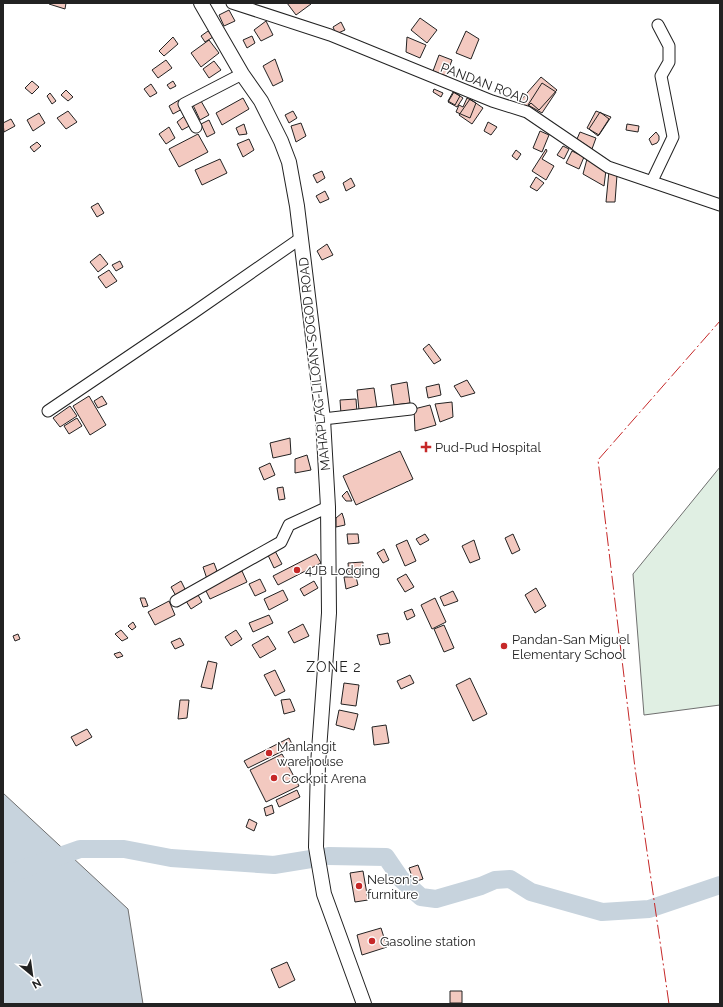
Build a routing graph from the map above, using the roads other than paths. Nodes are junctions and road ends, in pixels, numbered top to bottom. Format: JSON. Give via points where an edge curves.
{"nodes":[{"id":1,"x":200,"y":3,"type":"edge"},
{"id":2,"x":232,"y":3,"type":"edge"},
{"id":3,"x":658,"y":25,"type":"dead end"},
{"id":4,"x":242,"y":74,"type":"junction"},
{"id":5,"x":196,"y":127,"type":"dead end"},
{"id":6,"x":652,"y":182,"type":"junction"},
{"id":7,"x":720,"y":204,"type":"edge"},
{"id":8,"x":301,"y":238,"type":"junction"},
{"id":9,"x":410,"y":409,"type":"dead end"},
{"id":10,"x":48,"y":411,"type":"dead end"},
{"id":11,"x":323,"y":419,"type":"junction"},
{"id":12,"x":328,"y":507,"type":"junction"},
{"id":13,"x":176,"y":601,"type":"dead end"},
{"id":14,"x":364,"y":1004,"type":"edge"}],
"edges":[{"from":1,"to":4,"type":"main road","name":"MAHAPLAG-LILOAN-SOGOD ROAD"},
{"from":2,"to":6,"type":"street","name":"PANDAN ROAD","via":[[330,36],[492,101],[527,112],[608,167]]},
{"from":3,"to":6,"type":"street","via":[[669,46],[669,62],[661,76],[672,137]]},
{"from":4,"to":5,"type":"street","via":[[184,104]]},
{"from":4,"to":8,"type":"main road","name":"MAHAPLAG-LILOAN-SOGOD ROAD","via":[[261,101],[289,162]]},
{"from":6,"to":7,"type":"street","name":"PANDAN ROAD"},
{"from":8,"to":10,"type":"street"},
{"from":8,"to":11,"type":"main road","name":"MAHAPLAG-LILOAN-SOGOD ROAD"},
{"from":9,"to":11,"type":"street"},
{"from":11,"to":12,"type":"main road","name":"MAHAPLAG-LILOAN-SOGOD ROAD"},
{"from":12,"to":13,"type":"street","via":[[289,525],[281,542]]},
{"from":12,"to":14,"type":"main road","name":"MAHAPLAG-LILOAN-SOGOD ROAD","via":[[329,613],[318,764],[316,847],[324,894]]}]}
